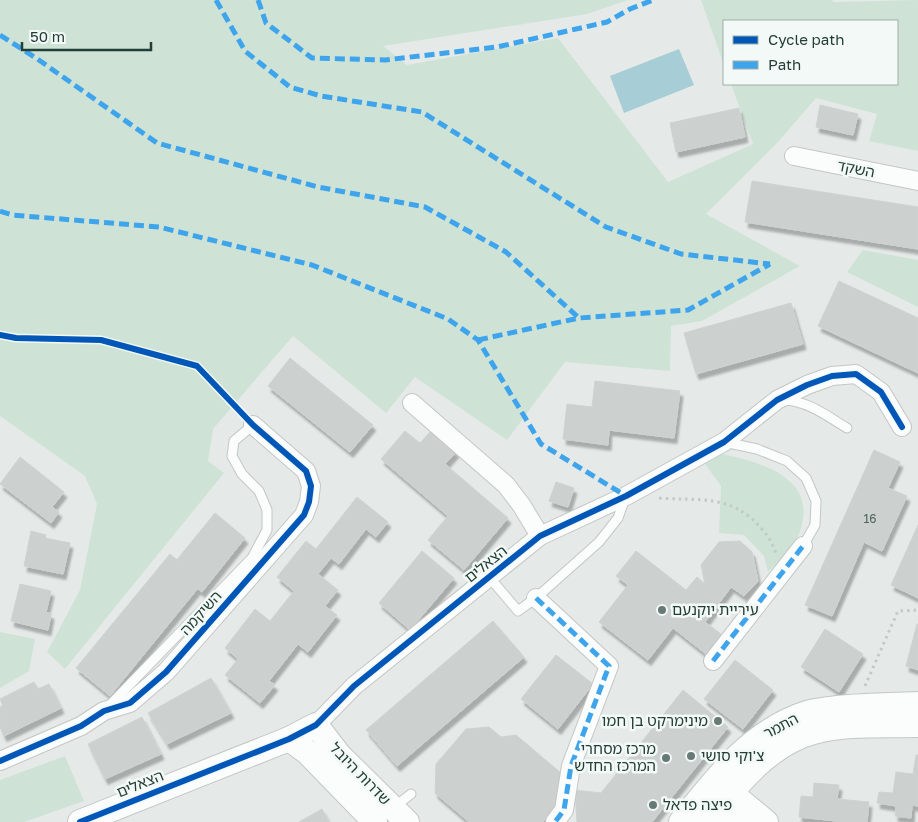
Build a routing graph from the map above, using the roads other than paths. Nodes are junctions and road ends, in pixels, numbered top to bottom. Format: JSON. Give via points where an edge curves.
{"nodes":[{"id":1,"x":794,"y":156,"type":"dead end"},
{"id":2,"x":918,"y":181,"type":"edge"},
{"id":3,"x":777,"y":400,"type":"junction"},
{"id":4,"x":412,"y":403,"type":"dead end"},
{"id":5,"x":252,"y":425,"type":"joint"},
{"id":6,"x":902,"y":427,"type":"dead end"},
{"id":7,"x":847,"y":428,"type":"dead end"},
{"id":8,"x":724,"y":442,"type":"junction"},
{"id":9,"x":626,"y":496,"type":"junction"},
{"id":10,"x":540,"y":536,"type":"junction"},
{"id":11,"x":804,"y":546,"type":"joint"},
{"id":12,"x":490,"y":578,"type":"junction"},
{"id":13,"x":536,"y":598,"type":"junction"},
{"id":14,"x":713,"y":661,"type":"dead end"},
{"id":15,"x":918,"y":704,"type":"edge"},
{"id":16,"x":104,"y":711,"type":"junction"},
{"id":17,"x":316,"y":725,"type":"junction"},
{"id":18,"x":918,"y":725,"type":"edge"},
{"id":19,"x":298,"y":746,"type":"junction"},
{"id":20,"x":0,"y":761,"type":"edge"},
{"id":21,"x":756,"y":766,"type":"junction"},
{"id":22,"x":411,"y":794,"type":"dead end"},
{"id":23,"x":717,"y":802,"type":"edge"},
{"id":24,"x":391,"y":817,"type":"edge"},
{"id":25,"x":764,"y":820,"type":"edge"},
{"id":26,"x":80,"y":822,"type":"edge"},
{"id":27,"x":555,"y":822,"type":"edge"},
{"id":28,"x":681,"y":822,"type":"edge"},
{"id":29,"x":739,"y":822,"type":"edge"}],
"edges":[{"from":1,"to":2,"type":"street","name":"השקד"},
{"from":3,"to":6,"type":"street","name":"הצאלים","via":[[832,376],[856,374],[881,392]]},
{"from":3,"to":7,"type":"lane","via":[[811,406]]},
{"from":3,"to":8,"type":"street","name":"הצאלים"},
{"from":4,"to":10,"type":"street","via":[[506,486]]},
{"from":5,"to":16,"type":"lane","via":[[234,441],[232,456],[242,474],[260,491],[267,510],[267,530],[252,558]]},
{"from":5,"to":16,"type":"street","name":"השיקמה","via":[[306,471],[311,486],[304,515],[166,672],[130,703]]},
{"from":8,"to":9,"type":"street","name":"הצאלים"},
{"from":8,"to":11,"type":"lane","via":[[758,449],[787,461],[806,478],[816,501],[815,525]]},
{"from":9,"to":10,"type":"street","name":"הצאלים"},
{"from":9,"to":13,"type":"lane","via":[[618,518],[599,542]]},
{"from":10,"to":12,"type":"street","name":"הצאלים"},
{"from":11,"to":14,"type":"street"},
{"from":12,"to":13,"type":"lane","via":[[518,611]]},
{"from":12,"to":17,"type":"street","name":"הצאלים","via":[[354,686]]},
{"from":13,"to":27,"type":"street","via":[[610,666],[571,766],[564,810]]},
{"from":15,"to":23,"type":"main road","name":"התמר","via":[[856,706],[808,712],[783,722],[740,754]]},
{"from":16,"to":20,"type":"street","name":"השיקמה","via":[[81,726]]},
{"from":17,"to":19,"type":"main road","name":"הצאלים"},
{"from":17,"to":24,"type":"main road","name":"שדרות היובל"},
{"from":18,"to":21,"type":"main road","name":"התמר","via":[[863,726],[814,732],[773,752]]},
{"from":19,"to":24,"type":"main road","name":"שדרות היובל"},
{"from":19,"to":26,"type":"main road","name":"הצאלים"},
{"from":21,"to":23,"type":"main road","name":"התמר"},
{"from":21,"to":25,"type":"main road","via":[[756,799]]},
{"from":22,"to":24,"type":"lane"},
{"from":23,"to":25,"type":"main road"},
{"from":23,"to":28,"type":"main road","name":"התמר"},
{"from":23,"to":29,"type":"main road"}]}
